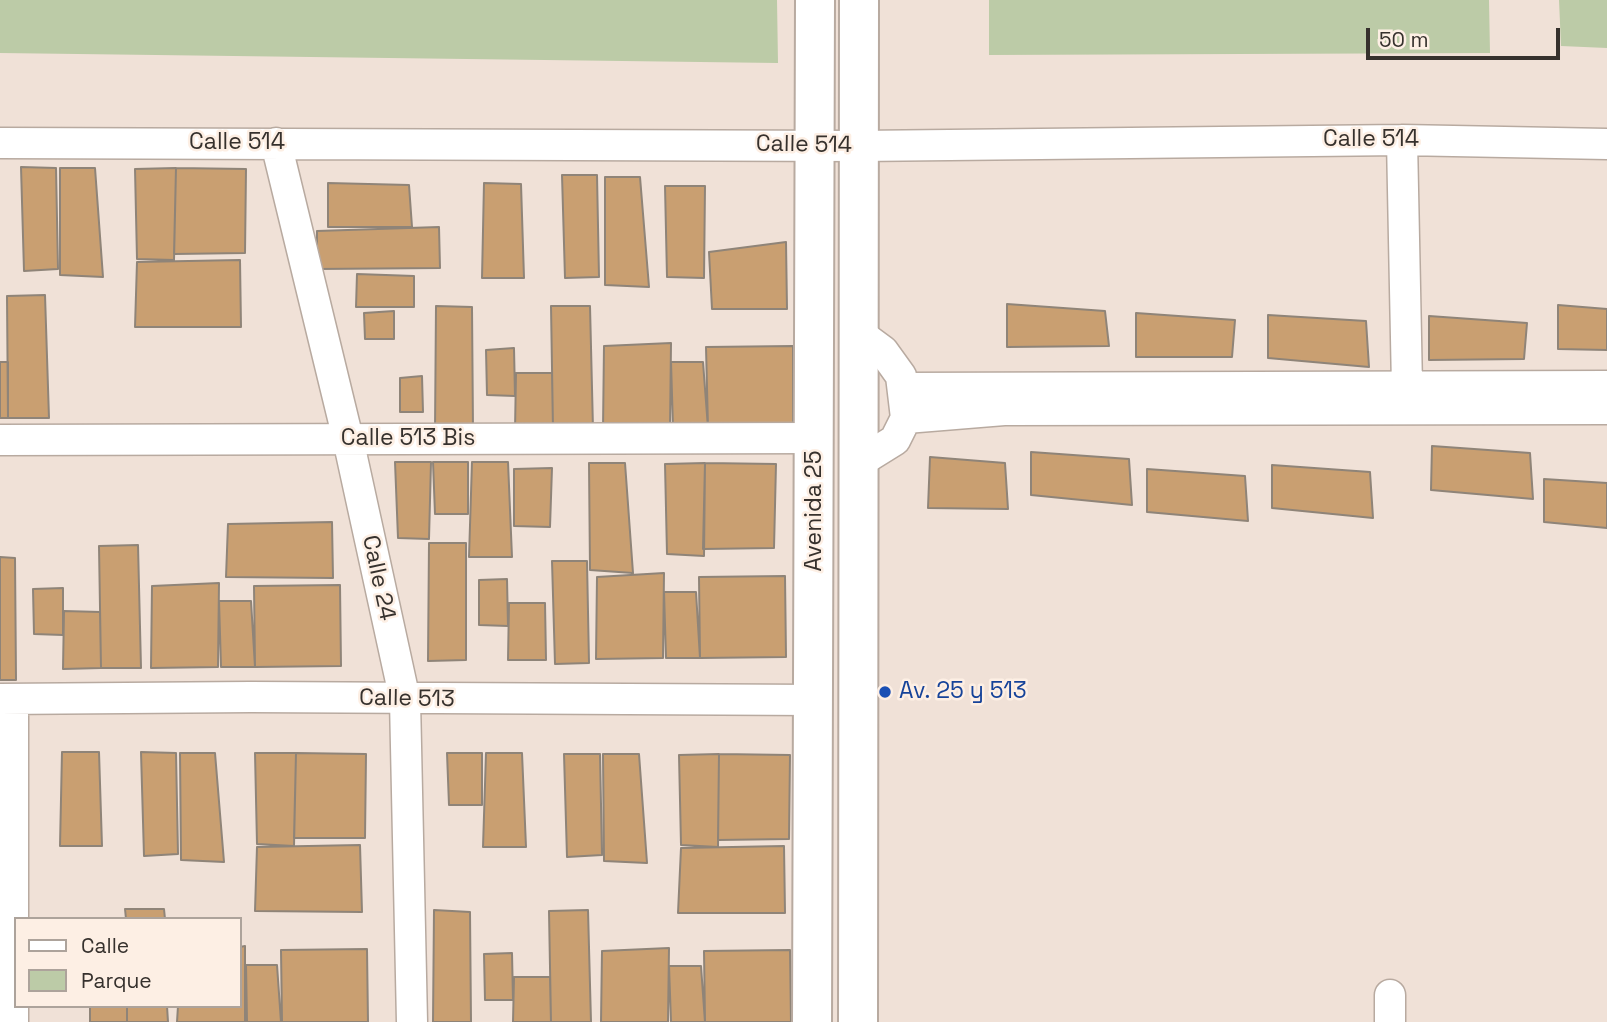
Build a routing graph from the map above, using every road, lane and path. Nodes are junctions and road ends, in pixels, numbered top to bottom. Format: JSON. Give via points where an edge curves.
{"nodes":[{"id":1,"x":815,"y":0,"type":"edge"},
{"id":2,"x":859,"y":0,"type":"edge"},
{"id":3,"x":1402,"y":139,"type":"junction"},
{"id":4,"x":0,"y":143,"type":"edge"},
{"id":5,"x":276,"y":143,"type":"junction"},
{"id":6,"x":814,"y":145,"type":"junction"},
{"id":7,"x":1607,"y":145,"type":"edge"},
{"id":8,"x":859,"y":146,"type":"junction"},
{"id":9,"x":860,"y":334,"type":"junction"},
{"id":10,"x":1607,"y":386,"type":"edge"},
{"id":11,"x":1407,"y":387,"type":"junction"},
{"id":12,"x":904,"y":388,"type":"junction"},
{"id":13,"x":1373,"y":398,"type":"junction"},
{"id":14,"x":1438,"y":398,"type":"junction"},
{"id":15,"x":983,"y":400,"type":"junction"},
{"id":16,"x":1607,"y":409,"type":"edge"},
{"id":17,"x":906,"y":418,"type":"junction"},
{"id":18,"x":815,"y":438,"type":"junction"},
{"id":19,"x":348,"y":439,"type":"junction"},
{"id":20,"x":0,"y":440,"type":"edge"},
{"id":21,"x":859,"y":463,"type":"junction"},
{"id":22,"x":6,"y":699,"type":"edge"},
{"id":23,"x":405,"y":700,"type":"junction"},
{"id":24,"x":815,"y":700,"type":"junction"},
{"id":25,"x":13,"y":1022,"type":"edge"},
{"id":26,"x":412,"y":1022,"type":"edge"},
{"id":27,"x":812,"y":1022,"type":"edge"},
{"id":28,"x":858,"y":1022,"type":"edge"}],
"edges":[{"from":1,"to":6,"type":"main road","name":"Avenida 25"},
{"from":2,"to":8,"type":"main road","name":"Avenida 25"},
{"from":3,"to":7,"type":"street","name":"Calle 514"},
{"from":3,"to":8,"type":"street","name":"Calle 514"},
{"from":3,"to":11,"type":"street"},
{"from":4,"to":5,"type":"street","name":"Calle 514"},
{"from":5,"to":6,"type":"street","name":"Calle 514"},
{"from":5,"to":19,"type":"street","name":"Calle 24"},
{"from":6,"to":8,"type":"street","name":"Calle 514"},
{"from":6,"to":18,"type":"main road","name":"Avenida 25"},
{"from":8,"to":9,"type":"main road","name":"Avenida 25"},
{"from":9,"to":12,"type":"street","via":[[894,364]]},
{"from":9,"to":21,"type":"main road","name":"Avenida 25"},
{"from":10,"to":14,"type":"street"},
{"from":11,"to":13,"type":"street"},
{"from":11,"to":14,"type":"street"},
{"from":12,"to":15,"type":"street"},
{"from":12,"to":17,"type":"street"},
{"from":13,"to":14,"type":"street"},
{"from":13,"to":15,"type":"street"},
{"from":14,"to":16,"type":"street"},
{"from":15,"to":17,"type":"street"},
{"from":17,"to":21,"type":"street","via":[[895,440]]},
{"from":18,"to":19,"type":"street","name":"Calle 513 Bis"},
{"from":18,"to":24,"type":"main road","name":"Avenida 25"},
{"from":19,"to":20,"type":"street","name":"Calle 513 Bis"},
{"from":19,"to":23,"type":"street","name":"Calle 24"},
{"from":21,"to":28,"type":"main road","name":"Avenida 25"},
{"from":22,"to":23,"type":"street","name":"Calle 513"},
{"from":22,"to":25,"type":"street"},
{"from":23,"to":24,"type":"street","name":"Calle 513"},
{"from":23,"to":26,"type":"street","name":"Calle 24"},
{"from":24,"to":27,"type":"main road","name":"Avenida 25"}]}
